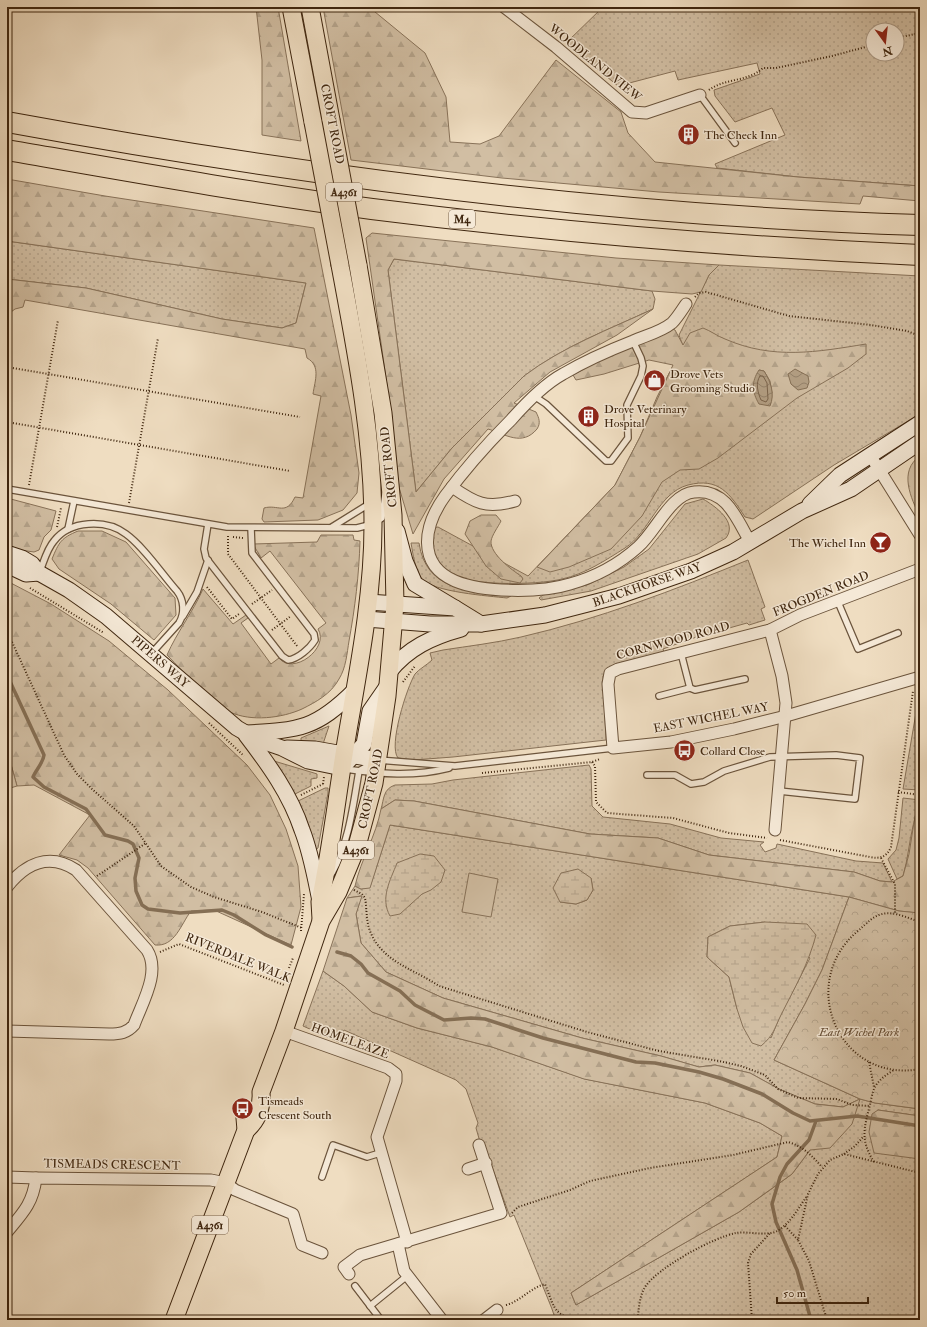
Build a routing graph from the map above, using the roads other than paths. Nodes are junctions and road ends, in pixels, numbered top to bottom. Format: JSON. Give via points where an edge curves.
{"nodes":[{"id":1,"x":290,"y":7,"type":"edge"},
{"id":2,"x":310,"y":7,"type":"edge"},
{"id":3,"x":504,"y":7,"type":"edge"},
{"id":4,"x":700,"y":95,"type":"joint"},
{"id":5,"x":7,"y":122,"type":"edge"},
{"id":6,"x":735,"y":143,"type":"dead end"},
{"id":7,"x":7,"y":150,"type":"edge"},
{"id":8,"x":920,"y":225,"type":"edge"},
{"id":9,"x":920,"y":254,"type":"edge"},
{"id":10,"x":686,"y":304,"type":"road end"},
{"id":11,"x":633,"y":341,"type":"junction"},
{"id":12,"x":534,"y":396,"type":"junction"},
{"id":13,"x":920,"y":423,"type":"edge"},
{"id":14,"x":920,"y":442,"type":"edge"},
{"id":15,"x":870,"y":455,"type":"junction"},
{"id":16,"x":879,"y":470,"type":"junction"},
{"id":17,"x":390,"y":471,"type":"junction"},
{"id":18,"x":452,"y":487,"type":"junction"},
{"id":19,"x":7,"y":489,"type":"edge"},
{"id":20,"x":514,"y":500,"type":"dead end"},
{"id":21,"x":74,"y":501,"type":"junction"},
{"id":22,"x":372,"y":503,"type":"junction"},
{"id":23,"x":802,"y":511,"type":"junction"},
{"id":24,"x":393,"y":515,"type":"junction"},
{"id":25,"x":208,"y":524,"type":"junction"},
{"id":26,"x":373,"y":524,"type":"junction"},
{"id":27,"x":332,"y":527,"type":"junction"},
{"id":28,"x":251,"y":528,"type":"junction"},
{"id":29,"x":68,"y":529,"type":"junction"},
{"id":30,"x":920,"y":535,"type":"edge"},
{"id":31,"x":750,"y":542,"type":"junction"},
{"id":32,"x":7,"y":553,"type":"edge"},
{"id":33,"x":208,"y":560,"type":"junction"},
{"id":34,"x":7,"y":565,"type":"edge"},
{"id":35,"x":920,"y":570,"type":"edge"},
{"id":36,"x":39,"y":573,"type":"junction"},
{"id":37,"x":838,"y":602,"type":"junction"},
{"id":38,"x":394,"y":604,"type":"junction"},
{"id":39,"x":455,"y":608,"type":"junction"},
{"id":40,"x":367,"y":611,"type":"junction"},
{"id":41,"x":182,"y":617,"type":"junction"},
{"id":42,"x":394,"y":621,"type":"junction"},
{"id":43,"x":481,"y":624,"type":"junction"},
{"id":44,"x":770,"y":630,"type":"junction"},
{"id":45,"x":898,"y":633,"type":"dead end"},
{"id":46,"x":681,"y":652,"type":"junction"},
{"id":47,"x":151,"y":654,"type":"junction"},
{"id":48,"x":918,"y":678,"type":"edge"},
{"id":49,"x":745,"y":679,"type":"dead end"},
{"id":50,"x":393,"y":681,"type":"junction"},
{"id":51,"x":690,"y":688,"type":"junction"},
{"id":52,"x":355,"y":690,"type":"junction"},
{"id":53,"x":659,"y":696,"type":"dead end"},
{"id":54,"x":786,"y":716,"type":"junction"},
{"id":55,"x":244,"y":733,"type":"junction"},
{"id":56,"x":282,"y":748,"type":"junction"},
{"id":57,"x":613,"y":748,"type":"junction"},
{"id":58,"x":782,"y":757,"type":"junction"},
{"id":59,"x":345,"y":763,"type":"junction"},
{"id":60,"x":377,"y":766,"type":"junction"},
{"id":61,"x":455,"y":766,"type":"junction"},
{"id":62,"x":647,"y":775,"type":"dead end"},
{"id":63,"x":778,"y":791,"type":"junction"},
{"id":64,"x":775,"y":830,"type":"dead end"},
{"id":65,"x":7,"y":887,"type":"edge"},
{"id":66,"x":322,"y":896,"type":"junction"},
{"id":67,"x":321,"y":922,"type":"junction"},
{"id":68,"x":7,"y":1031,"type":"edge"},
{"id":69,"x":284,"y":1031,"type":"junction"},
{"id":70,"x":479,"y":1145,"type":"dead end"},
{"id":71,"x":380,"y":1153,"type":"junction"},
{"id":72,"x":486,"y":1163,"type":"junction"},
{"id":73,"x":468,"y":1169,"type":"dead end"},
{"id":74,"x":7,"y":1177,"type":"edge"},
{"id":75,"x":322,"y":1177,"type":"dead end"},
{"id":76,"x":36,"y":1178,"type":"junction"},
{"id":77,"x":226,"y":1183,"type":"junction"},
{"id":78,"x":7,"y":1232,"type":"edge"},
{"id":79,"x":402,"y":1243,"type":"junction"},
{"id":80,"x":322,"y":1253,"type":"dead end"},
{"id":81,"x":349,"y":1274,"type":"dead end"},
{"id":82,"x":407,"y":1276,"type":"junction"},
{"id":83,"x":355,"y":1286,"type":"dead end"},
{"id":84,"x":370,"y":1306,"type":"junction"},
{"id":85,"x":497,"y":1310,"type":"road end"},
{"id":86,"x":174,"y":1320,"type":"edge"},
{"id":87,"x":381,"y":1320,"type":"edge"},
{"id":88,"x":440,"y":1320,"type":"edge"},
{"id":89,"x":484,"y":1320,"type":"edge"}],
"edges":[{"from":1,"to":22,"type":"main road","name":"CROFT ROAD","number":"A4361","bridge":true,"via":[[361,387],[368,436]]},
{"from":2,"to":17,"type":"main road","name":"CROFT ROAD","number":"A4361","bridge":true,"via":[[358,265],[383,412]]},
{"from":3,"to":4,"type":"street","name":"WOODLAND VIEW","via":[[556,47],[632,112],[639,114],[655,111]]},
{"from":4,"to":6,"type":"lane"},
{"from":5,"to":8,"type":"highway","via":[[145,148],[388,182],[663,211],[864,224]]},
{"from":7,"to":9,"type":"highway","number":"M4","via":[[210,185],[373,209],[580,231],[822,251]]},
{"from":10,"to":11,"type":"street","via":[[673,322],[660,331]]},
{"from":11,"to":12,"type":"street","via":[[562,374]]},
{"from":11,"to":12,"type":"lane","via":[[642,362],[642,376],[628,405],[628,438],[611,461],[606,461],[546,404]]},
{"from":12,"to":18,"type":"street","via":[[482,450]]},
{"from":13,"to":15,"type":"main road","name":"BLACKHORSE WAY"},
{"from":14,"to":16,"type":"main road","name":"BLACKHORSE WAY"},
{"from":15,"to":16,"type":"street"},
{"from":15,"to":23,"type":"main road","name":"BLACKHORSE WAY","via":[[836,478]]},
{"from":16,"to":23,"type":"main road","name":"BLACKHORSE WAY","via":[[847,491]]},
{"from":16,"to":30,"type":"street"},
{"from":17,"to":24,"type":"main road","name":"CROFT ROAD","number":"A4361"},
{"from":17,"to":26,"type":"lane","via":[[382,505],[382,518]]},
{"from":18,"to":20,"type":"street","via":[[480,504]]},
{"from":18,"to":31,"type":"street","via":[[432,518],[427,539],[428,551],[441,573],[457,582],[473,586],[539,590],[594,576],[626,558],[650,535],[678,498],[694,492],[711,492],[724,500]]},
{"from":19,"to":21,"type":"lane"},
{"from":21,"to":25,"type":"lane"},
{"from":21,"to":29,"type":"lane"},
{"from":22,"to":26,"type":"main road","name":"CROFT ROAD","number":"A4361"},
{"from":22,"to":27,"type":"lane"},
{"from":23,"to":31,"type":"main road","name":"BLACKHORSE WAY"},
{"from":24,"to":38,"type":"main road","name":"CROFT ROAD","number":"A4361"},
{"from":24,"to":39,"type":"main road","via":[[405,561],[414,583]]},
{"from":25,"to":28,"type":"lane"},
{"from":25,"to":33,"type":"lane","via":[[204,553]]},
{"from":26,"to":27,"type":"lane","via":[[357,528]]},
{"from":26,"to":40,"type":"main road","name":"CROFT ROAD","number":"A4361"},
{"from":27,"to":28,"type":"lane"},
{"from":28,"to":33,"type":"lane","via":[[252,553],[314,634],[315,640],[302,653],[292,660],[282,656]]},
{"from":29,"to":36,"type":"lane","via":[[50,546]]},
{"from":29,"to":41,"type":"lane","via":[[85,524],[100,524],[125,533],[180,594]]},
{"from":31,"to":43,"type":"main road","name":"BLACKHORSE WAY","via":[[702,566],[619,596],[545,615]]},
{"from":32,"to":36,"type":"main road","name":"PIPERS WAY","via":[[32,564]]},
{"from":33,"to":41,"type":"lane","via":[[195,598]]},
{"from":34,"to":36,"type":"main road","name":"PIPERS WAY","via":[[26,574]]},
{"from":35,"to":37,"type":"street","name":"FROGDEN ROAD"},
{"from":36,"to":47,"type":"main road","name":"PIPERS WAY","via":[[106,616]]},
{"from":37,"to":44,"type":"street","name":"FROGDEN ROAD","via":[[800,615]]},
{"from":37,"to":45,"type":"lane","via":[[858,649]]},
{"from":38,"to":39,"type":"main road"},
{"from":38,"to":40,"type":"main road"},
{"from":38,"to":42,"type":"main road","name":"CROFT ROAD","number":"A4361"},
{"from":39,"to":43,"type":"main road"},
{"from":40,"to":42,"type":"main road","name":"BLACKHORSE WAY"},
{"from":40,"to":52,"type":"main road","name":"CROFT ROAD","number":"A4361"},
{"from":41,"to":47,"type":"lane","via":[[175,629]]},
{"from":42,"to":43,"type":"main road","name":"BLACKHORSE WAY"},
{"from":42,"to":50,"type":"main road","name":"CROFT ROAD","number":"A4361"},
{"from":43,"to":50,"type":"main road","via":[[439,636],[415,647],[402,657]]},
{"from":44,"to":46,"type":"street","name":"CORNWOOD ROAD"},
{"from":44,"to":54,"type":"street","name":"FROGDEN ROAD","via":[[784,688]]},
{"from":46,"to":51,"type":"lane"},
{"from":46,"to":57,"type":"street","name":"CORNWOOD ROAD","via":[[610,673],[608,684]]},
{"from":47,"to":55,"type":"main road","name":"PIPERS WAY"},
{"from":48,"to":54,"type":"street","name":"EAST WICHEL WAY"},
{"from":49,"to":51,"type":"lane","via":[[695,690]]},
{"from":50,"to":59,"type":"main road","via":[[370,711],[364,743]]},
{"from":50,"to":60,"type":"main road","name":"CROFT ROAD","number":"A4361"},
{"from":51,"to":53,"type":"lane"},
{"from":52,"to":55,"type":"main road","via":[[329,714],[304,726],[288,730]]},
{"from":52,"to":59,"type":"main road","name":"CROFT ROAD","number":"A4361"},
{"from":54,"to":57,"type":"street","name":"EAST WICHEL WAY","via":[[687,739]]},
{"from":54,"to":58,"type":"street"},
{"from":55,"to":56,"type":"main road","name":"PIPERS WAY"},
{"from":55,"to":66,"type":"main road","via":[[276,775],[296,814]]},
{"from":56,"to":59,"type":"main road","name":"PIPERS WAY","via":[[315,749]]},
{"from":56,"to":59,"type":"main road","name":"PIPERS WAY","via":[[308,761]]},
{"from":57,"to":61,"type":"lane","name":"EAST WICHEL WAY"},
{"from":58,"to":62,"type":"lane","via":[[770,757],[724,770],[704,782],[691,784],[675,775]]},
{"from":58,"to":63,"type":"street"},
{"from":58,"to":63,"type":"lane","via":[[836,755],[860,758],[855,799]]},
{"from":59,"to":60,"type":"main road"},
{"from":59,"to":66,"type":"main road","name":"CROFT ROAD","number":"A4361"},
{"from":60,"to":61,"type":"lane","name":"EAST WICHEL WAY"},
{"from":60,"to":61,"type":"lane","name":"EAST WICHEL WAY","via":[[421,774]]},
{"from":60,"to":67,"type":"main road","name":"CROFT ROAD","number":"A4361","via":[[357,846],[338,892]]},
{"from":63,"to":64,"type":"street"},
{"from":65,"to":68,"type":"street","via":[[30,865],[53,861],[70,866],[88,883],[151,957],[154,969],[134,1025],[129,1031],[121,1034]]},
{"from":66,"to":67,"type":"main road","name":"CROFT ROAD","number":"A4361"},
{"from":67,"to":69,"type":"main road","name":"CROFT ROAD","number":"A4361","via":[[291,989]]},
{"from":69,"to":71,"type":"street","name":"HOMELEAZE","via":[[394,1071],[396,1081],[378,1133]]},
{"from":69,"to":77,"type":"main road","name":"CROFT ROAD","number":"A4361","via":[[261,1092],[252,1099],[244,1119],[246,1130]]},
{"from":70,"to":72,"type":"street"},
{"from":71,"to":75,"type":"lane","via":[[367,1157],[333,1145]]},
{"from":71,"to":79,"type":"street","name":"HOMELEAZE"},
{"from":72,"to":73,"type":"street"},
{"from":72,"to":79,"type":"street","via":[[501,1213]]},
{"from":74,"to":76,"type":"street"},
{"from":76,"to":77,"type":"street","name":"TISMEADS CRESCENT","via":[[166,1179]]},
{"from":76,"to":78,"type":"street","name":"TISMEADS CRESCENT","via":[[33,1197],[28,1207]]},
{"from":77,"to":80,"type":"street","via":[[235,1190],[293,1214],[302,1245]]},
{"from":77,"to":86,"type":"main road","name":"CROFT ROAD","number":"A4361"},
{"from":79,"to":81,"type":"street","via":[[357,1256],[344,1267]]},
{"from":79,"to":82,"type":"street","name":"HOMELEAZE","via":[[401,1265]]},
{"from":82,"to":84,"type":"lane"},
{"from":82,"to":88,"type":"street","name":"HOMELEAZE"},
{"from":83,"to":84,"type":"lane"},
{"from":84,"to":87,"type":"lane"},
{"from":85,"to":89,"type":"street"}]}
